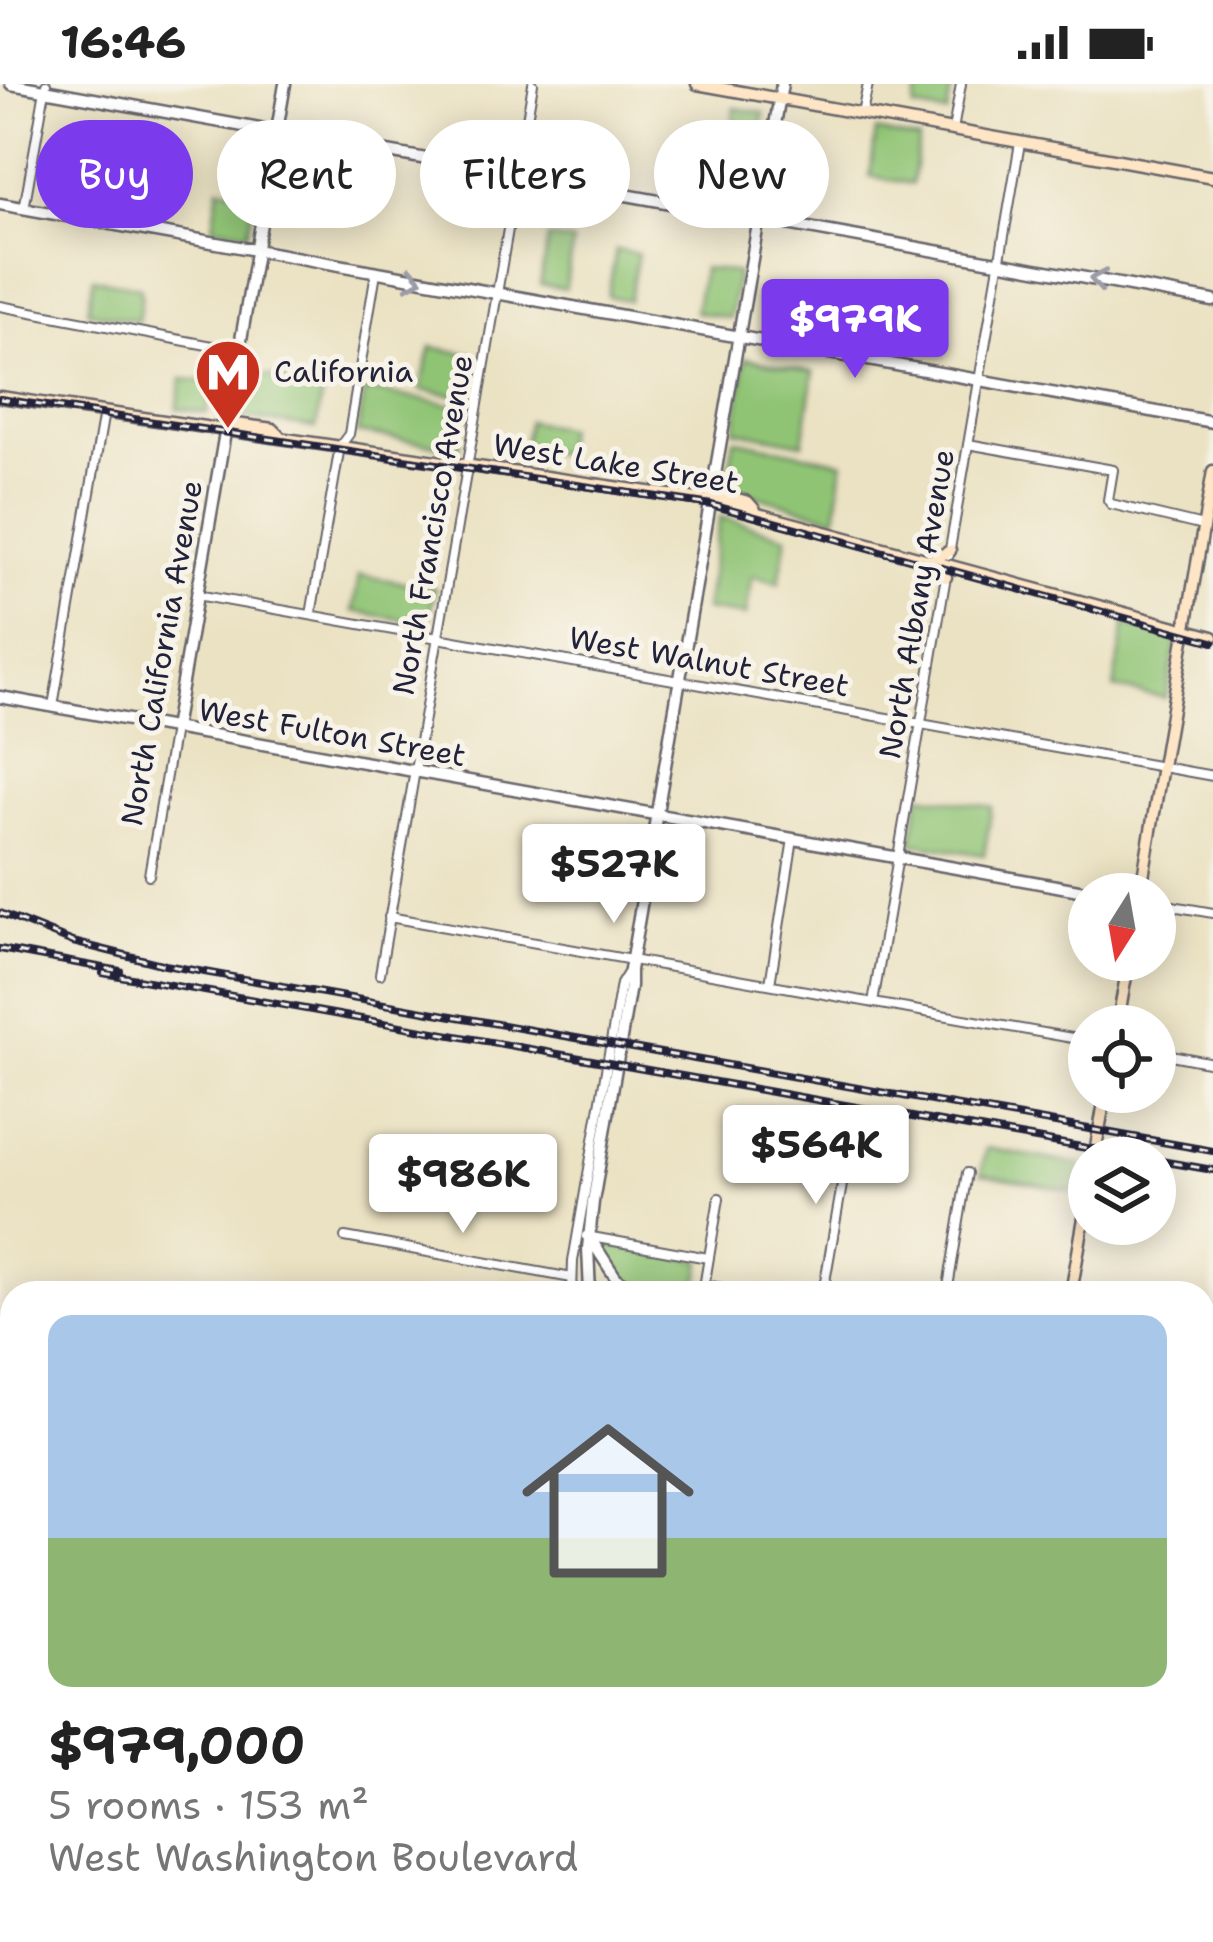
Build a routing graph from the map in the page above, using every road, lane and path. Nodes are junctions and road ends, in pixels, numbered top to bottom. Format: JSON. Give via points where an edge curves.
{"nodes":[{"id":1,"x":11,"y":84,"type":"edge"},
{"id":2,"x":286,"y":84,"type":"edge"},
{"id":3,"x":533,"y":84,"type":"edge"},
{"id":4,"x":698,"y":84,"type":"edge"},
{"id":5,"x":782,"y":84,"type":"edge"},
{"id":6,"x":868,"y":84,"type":"edge"},
{"id":7,"x":961,"y":84,"type":"edge"},
{"id":8,"x":45,"y":87,"type":"edge"},
{"id":9,"x":780,"y":99,"type":"junction"},
{"id":10,"x":862,"y":114,"type":"junction"},
{"id":11,"x":217,"y":120,"type":"edge"},
{"id":12,"x":279,"y":120,"type":"edge"},
{"id":13,"x":527,"y":120,"type":"edge"},
{"id":14,"x":776,"y":120,"type":"edge"},
{"id":15,"x":953,"y":130,"type":"junction"},
{"id":16,"x":1020,"y":142,"type":"junction"},
{"id":17,"x":1213,"y":177,"type":"edge"},
{"id":18,"x":0,"y":204,"type":"edge"},
{"id":19,"x":24,"y":208,"type":"junction"},
{"id":20,"x":261,"y":228,"type":"edge"},
{"id":21,"x":509,"y":228,"type":"edge"},
{"id":22,"x":758,"y":228,"type":"edge"},
{"id":23,"x":810,"y":228,"type":"edge"},
{"id":24,"x":257,"y":250,"type":"junction"},
{"id":25,"x":1000,"y":262,"type":"junction"},
{"id":26,"x":376,"y":272,"type":"junction"},
{"id":27,"x":497,"y":294,"type":"junction"},
{"id":28,"x":1213,"y":301,"type":"edge"},
{"id":29,"x":0,"y":307,"type":"edge"},
{"id":30,"x":739,"y":337,"type":"junction"},
{"id":31,"x":239,"y":351,"type":"junction"},
{"id":32,"x":979,"y":380,"type":"junction"},
{"id":33,"x":0,"y":397,"type":"edge"},
{"id":34,"x":104,"y":412,"type":"junction"},
{"id":35,"x":1213,"y":422,"type":"edge"},
{"id":36,"x":224,"y":426,"type":"junction"},
{"id":37,"x":347,"y":444,"type":"junction"},
{"id":38,"x":968,"y":444,"type":"junction"},
{"id":39,"x":467,"y":464,"type":"junction"},
{"id":40,"x":1213,"y":471,"type":"edge"},
{"id":41,"x":710,"y":500,"type":"junction"},
{"id":42,"x":757,"y":512,"type":"junction"},
{"id":43,"x":1206,"y":532,"type":"edge"},
{"id":44,"x":948,"y":564,"type":"junction"},
{"id":45,"x":196,"y":595,"type":"junction"},
{"id":46,"x":311,"y":615,"type":"junction"},
{"id":47,"x":1186,"y":630,"type":"junction"},
{"id":48,"x":438,"y":638,"type":"junction"},
{"id":49,"x":1213,"y":638,"type":"edge"},
{"id":50,"x":679,"y":682,"type":"junction"},
{"id":51,"x":0,"y":697,"type":"edge"},
{"id":52,"x":53,"y":707,"type":"junction"},
{"id":53,"x":920,"y":724,"type":"junction"},
{"id":54,"x":175,"y":729,"type":"junction"},
{"id":55,"x":1162,"y":767,"type":"junction"},
{"id":56,"x":414,"y":772,"type":"junction"},
{"id":57,"x":1213,"y":776,"type":"edge"},
{"id":58,"x":656,"y":815,"type":"junction"},
{"id":59,"x":794,"y":839,"type":"junction"},
{"id":60,"x":898,"y":858,"type":"junction"},
{"id":61,"x":1144,"y":873,"type":"edge"},
{"id":62,"x":149,"y":875,"type":"dead end"},
{"id":63,"x":1068,"y":888,"type":"edge"},
{"id":64,"x":1176,"y":908,"type":"edge"},
{"id":65,"x":1213,"y":914,"type":"edge"},
{"id":66,"x":389,"y":917,"type":"junction"},
{"id":67,"x":630,"y":965,"type":"junction"},
{"id":68,"x":380,"y":974,"type":"dead end"},
{"id":69,"x":770,"y":985,"type":"junction"},
{"id":70,"x":873,"y":1003,"type":"junction"},
{"id":71,"x":1068,"y":1037,"type":"edge"},
{"id":72,"x":1176,"y":1056,"type":"edge"},
{"id":73,"x":1213,"y":1063,"type":"edge"},
{"id":74,"x":851,"y":1128,"type":"dead end"},
{"id":75,"x":968,"y":1173,"type":"dead end"},
{"id":76,"x":719,"y":1198,"type":"dead end"},
{"id":77,"x":584,"y":1235,"type":"junction"},
{"id":78,"x":345,"y":1237,"type":"dead end"},
{"id":79,"x":1079,"y":1245,"type":"edge"},
{"id":80,"x":708,"y":1258,"type":"junction"},
{"id":81,"x":572,"y":1278,"type":"joint"},
{"id":82,"x":589,"y":1281,"type":"edge"},
{"id":83,"x":622,"y":1281,"type":"edge"},
{"id":84,"x":704,"y":1281,"type":"edge"},
{"id":85,"x":825,"y":1281,"type":"edge"},
{"id":86,"x":949,"y":1281,"type":"edge"},
{"id":87,"x":1073,"y":1281,"type":"edge"}],
"edges":[{"from":1,"to":8,"type":"street"},
{"from":2,"to":12,"type":"street","name":"North California Avenue"},
{"from":3,"to":13,"type":"street","name":"North Francisco Avenue"},
{"from":4,"to":9,"type":"main road"},
{"from":5,"to":9,"type":"street"},
{"from":6,"to":10,"type":"street"},
{"from":7,"to":15,"type":"street"},
{"from":8,"to":11,"type":"street"},
{"from":8,"to":19,"type":"street"},
{"from":9,"to":10,"type":"main road"},
{"from":9,"to":14,"type":"street"},
{"from":10,"to":15,"type":"main road"},
{"from":15,"to":16,"type":"main road"},
{"from":16,"to":17,"type":"main road"},
{"from":16,"to":25,"type":"street","name":"North Albany Avenue"},
{"from":18,"to":19,"type":"street"},
{"from":19,"to":24,"type":"street"},
{"from":20,"to":24,"type":"street","name":"North California Avenue"},
{"from":21,"to":27,"type":"street","name":"North Francisco Avenue"},
{"from":22,"to":30,"type":"street"},
{"from":23,"to":25,"type":"street"},
{"from":24,"to":26,"type":"street"},
{"from":24,"to":31,"type":"street","name":"North California Avenue"},
{"from":28,"to":25,"type":"street","one_way":true},
{"from":25,"to":32,"type":"street","name":"North Albany Avenue"},
{"from":26,"to":27,"type":"street","one_way":true},
{"from":26,"to":37,"type":"street"},
{"from":27,"to":30,"type":"street"},
{"from":27,"to":39,"type":"street","name":"North Francisco Avenue"},
{"from":29,"to":31,"type":"street"},
{"from":30,"to":32,"type":"street"},
{"from":30,"to":41,"type":"street"},
{"from":31,"to":36,"type":"street","name":"North California Avenue"},
{"from":32,"to":35,"type":"street"},
{"from":32,"to":38,"type":"street","name":"North Albany Avenue"},
{"from":33,"to":34,"type":"main road","name":"West Lake Street"},
{"from":34,"to":36,"type":"main road","name":"West Lake Street"},
{"from":34,"to":52,"type":"street"},
{"from":36,"to":37,"type":"main road","name":"West Lake Street"},
{"from":36,"to":45,"type":"street","name":"North California Avenue"},
{"from":37,"to":39,"type":"main road","name":"West Lake Street"},
{"from":37,"to":46,"type":"street"},
{"from":38,"to":43,"type":"street","via":[[1113,470],[1111,504]]},
{"from":38,"to":44,"type":"street","name":"North Albany Avenue"},
{"from":39,"to":41,"type":"main road","name":"West Lake Street"},
{"from":39,"to":48,"type":"street","name":"North Francisco Avenue"},
{"from":40,"to":43,"type":"main road"},
{"from":41,"to":42,"type":"main road","name":"West Lake Street"},
{"from":41,"to":42,"type":"main road","via":[[748,502]]},
{"from":41,"to":50,"type":"street"},
{"from":42,"to":44,"type":"main road","name":"West Lake Street"},
{"from":43,"to":47,"type":"main road"},
{"from":44,"to":47,"type":"main road","name":"West Lake Street"},
{"from":44,"to":53,"type":"street","name":"North Albany Avenue"},
{"from":45,"to":46,"type":"street","name":"West Walnut Street"},
{"from":45,"to":54,"type":"street","name":"North California Avenue"},
{"from":46,"to":48,"type":"street","name":"West Walnut Street"},
{"from":47,"to":49,"type":"main road","name":"West Lake Street"},
{"from":47,"to":55,"type":"main road"},
{"from":48,"to":50,"type":"street","name":"West Walnut Street"},
{"from":48,"to":56,"type":"street","name":"North Francisco Avenue"},
{"from":50,"to":53,"type":"street","name":"West Walnut Street"},
{"from":50,"to":58,"type":"street"},
{"from":51,"to":52,"type":"street","name":"West Fulton Street"},
{"from":52,"to":54,"type":"street","name":"West Fulton Street"},
{"from":53,"to":55,"type":"street","name":"West Walnut Street"},
{"from":53,"to":60,"type":"street","name":"North Albany Avenue"},
{"from":54,"to":56,"type":"street","name":"West Fulton Street"},
{"from":54,"to":62,"type":"street","name":"North California Avenue"},
{"from":55,"to":57,"type":"street","name":"West Walnut Street"},
{"from":55,"to":61,"type":"main road"},
{"from":56,"to":58,"type":"street","name":"West Fulton Street"},
{"from":56,"to":66,"type":"street","name":"North Francisco Avenue"},
{"from":58,"to":59,"type":"street","name":"West Fulton Street"},
{"from":58,"to":67,"type":"street"},
{"from":59,"to":60,"type":"street","name":"West Fulton Street"},
{"from":59,"to":69,"type":"street"},
{"from":60,"to":63,"type":"street","name":"West Fulton Street"},
{"from":60,"to":70,"type":"street","name":"North Albany Avenue"},
{"from":64,"to":65,"type":"street"},
{"from":66,"to":67,"type":"street"},
{"from":66,"to":68,"type":"street","name":"North Francisco Avenue"},
{"from":67,"to":69,"type":"street"},
{"from":67,"to":77,"type":"street"},
{"from":69,"to":70,"type":"street"},
{"from":70,"to":71,"type":"street"},
{"from":72,"to":73,"type":"street"},
{"from":74,"to":85,"type":"street"},
{"from":75,"to":86,"type":"street"},
{"from":76,"to":80,"type":"street"},
{"from":77,"to":80,"type":"street"},
{"from":77,"to":81,"type":"street"},
{"from":77,"to":82,"type":"street"},
{"from":77,"to":83,"type":"street"},
{"from":78,"to":81,"type":"street"},
{"from":79,"to":87,"type":"main road"},
{"from":80,"to":84,"type":"street"}]}
